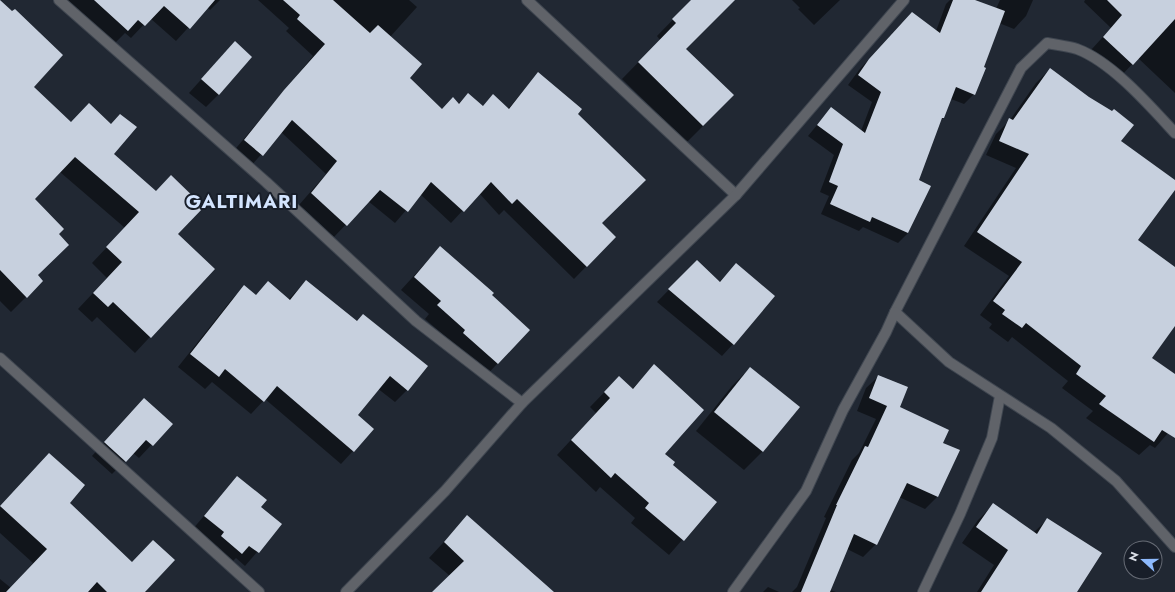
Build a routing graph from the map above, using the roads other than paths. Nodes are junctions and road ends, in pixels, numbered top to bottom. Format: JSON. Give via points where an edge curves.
{"nodes":[{"id":1,"x":59,"y":0,"type":"edge"},
{"id":2,"x":528,"y":0,"type":"edge"},
{"id":3,"x":904,"y":0,"type":"edge"},
{"id":4,"x":1175,"y":133,"type":"edge"},
{"id":5,"x":736,"y":195,"type":"junction"},
{"id":6,"x":895,"y":312,"type":"junction"},
{"id":7,"x":0,"y":358,"type":"edge"},
{"id":8,"x":1000,"y":396,"type":"junction"},
{"id":9,"x":522,"y":403,"type":"junction"},
{"id":10,"x":1175,"y":547,"type":"edge"},
{"id":11,"x":259,"y":592,"type":"edge"},
{"id":12,"x":346,"y":592,"type":"edge"},
{"id":13,"x":733,"y":592,"type":"edge"},
{"id":14,"x":924,"y":592,"type":"edge"}],
"edges":[{"from":1,"to":9,"type":"street","via":[[266,182],[416,321]]},
{"from":2,"to":5,"type":"street"},
{"from":3,"to":5,"type":"street"},
{"from":4,"to":6,"type":"street","via":[[1101,62],[1077,49],[1047,43],[1021,68]]},
{"from":5,"to":9,"type":"street"},
{"from":6,"to":8,"type":"street","via":[[949,362]]},
{"from":6,"to":13,"type":"street","via":[[843,410],[806,491]]},
{"from":7,"to":11,"type":"street"},
{"from":8,"to":10,"type":"street","via":[[1051,428],[1116,481]]},
{"from":8,"to":14,"type":"street","via":[[992,438]]},
{"from":9,"to":12,"type":"street","via":[[445,491]]}]}
